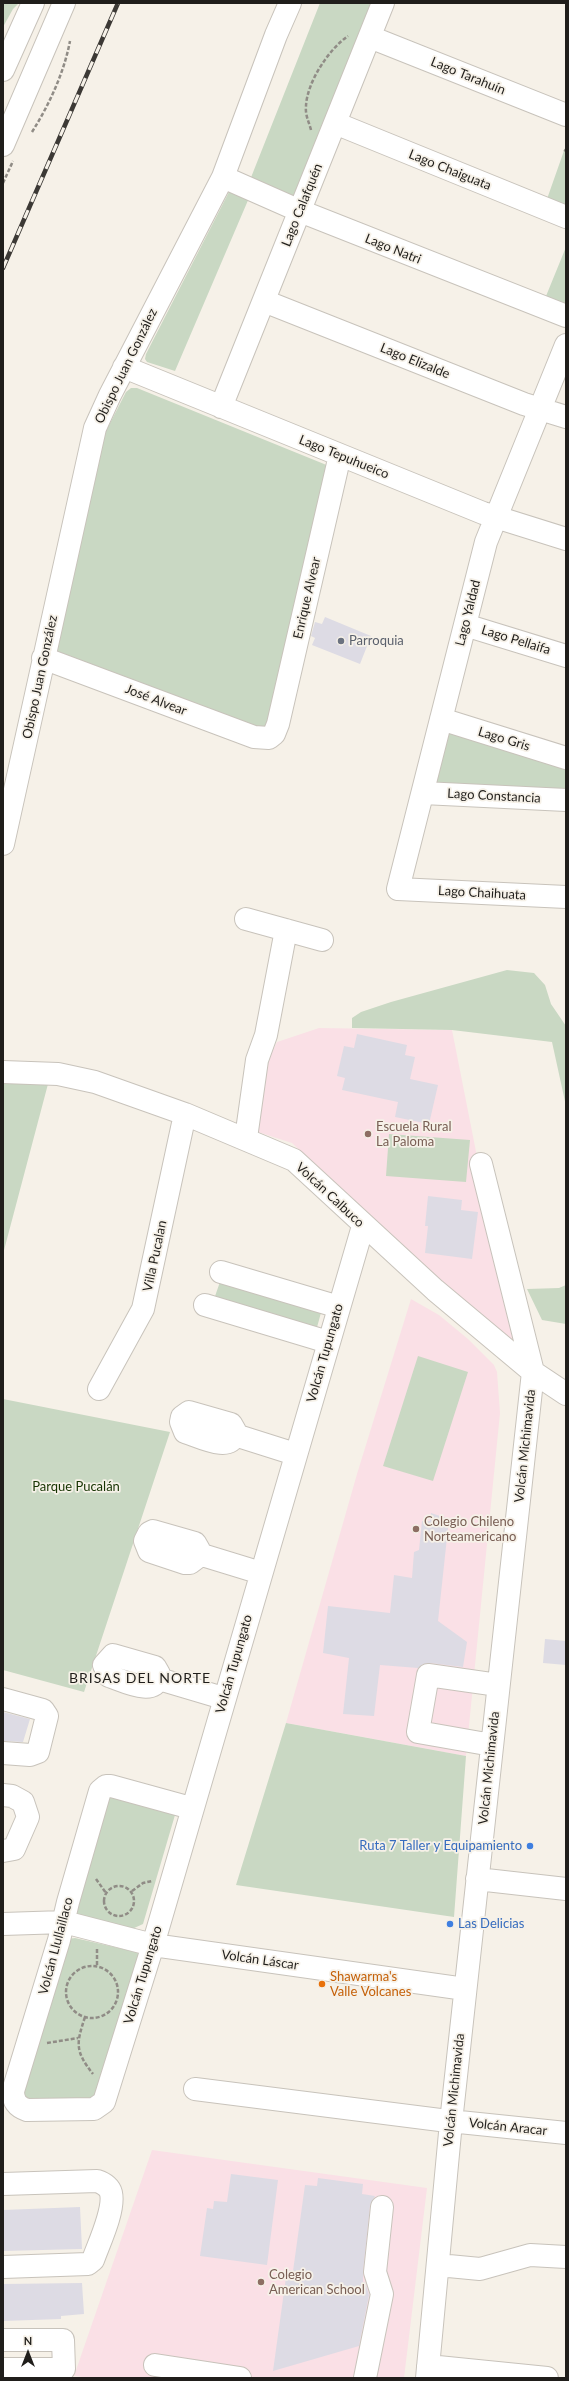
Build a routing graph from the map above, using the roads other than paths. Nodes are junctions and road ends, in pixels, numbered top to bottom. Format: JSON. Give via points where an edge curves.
{"nodes":[{"id":1,"x":33,"y":3,"type":"edge"},
{"id":2,"x":290,"y":3,"type":"edge"},
{"id":3,"x":383,"y":3,"type":"edge"},
{"id":4,"x":62,"y":5,"type":"edge"},
{"id":5,"x":361,"y":35,"type":"junction"},
{"id":6,"x":3,"y":70,"type":"edge"},
{"id":7,"x":566,"y":115,"type":"edge"},
{"id":8,"x":335,"y":123,"type":"junction"},
{"id":9,"x":3,"y":145,"type":"edge"},
{"id":10,"x":223,"y":177,"type":"junction"},
{"id":11,"x":300,"y":211,"type":"junction"},
{"id":12,"x":566,"y":217,"type":"edge"},
{"id":13,"x":264,"y":301,"type":"junction"},
{"id":14,"x":566,"y":316,"type":"edge"},
{"id":15,"x":566,"y":345,"type":"edge"},
{"id":16,"x":124,"y":367,"type":"junction"},
{"id":17,"x":221,"y":407,"type":"junction"},
{"id":18,"x":540,"y":409,"type":"junction"},
{"id":19,"x":566,"y":417,"type":"edge"},
{"id":20,"x":340,"y":455,"type":"junction"},
{"id":21,"x":496,"y":518,"type":"junction"},
{"id":22,"x":566,"y":539,"type":"edge"},
{"id":23,"x":465,"y":625,"type":"junction"},
{"id":24,"x":566,"y":656,"type":"edge"},
{"id":25,"x":43,"y":658,"type":"junction"},
{"id":26,"x":441,"y":719,"type":"junction"},
{"id":27,"x":269,"y":738,"type":"joint"},
{"id":28,"x":566,"y":758,"type":"edge"},
{"id":29,"x":423,"y":793,"type":"junction"},
{"id":30,"x":566,"y":800,"type":"edge"},
{"id":31,"x":3,"y":844,"type":"edge"},
{"id":32,"x":398,"y":889,"type":"joint"},
{"id":33,"x":566,"y":897,"type":"edge"},
{"id":34,"x":246,"y":919,"type":"dead end"},
{"id":35,"x":286,"y":930,"type":"junction"},
{"id":36,"x":322,"y":940,"type":"dead end"},
{"id":37,"x":3,"y":1072,"type":"edge"},
{"id":38,"x":185,"y":1114,"type":"junction"},
{"id":39,"x":246,"y":1138,"type":"junction"},
{"id":40,"x":481,"y":1164,"type":"dead end"},
{"id":41,"x":363,"y":1226,"type":"junction"},
{"id":42,"x":221,"y":1272,"type":"dead end"},
{"id":43,"x":205,"y":1305,"type":"dead end"},
{"id":44,"x":339,"y":1307,"type":"junction"},
{"id":45,"x":328,"y":1342,"type":"junction"},
{"id":46,"x":533,"y":1372,"type":"junction"},
{"id":47,"x":99,"y":1389,"type":"dead end"},
{"id":48,"x":566,"y":1394,"type":"edge"},
{"id":49,"x":235,"y":1435,"type":"dead end"},
{"id":50,"x":296,"y":1454,"type":"junction"},
{"id":51,"x":199,"y":1554,"type":"dead end"},
{"id":52,"x":260,"y":1573,"type":"junction"},
{"id":53,"x":159,"y":1679,"type":"dead end"},
{"id":54,"x":498,"y":1686,"type":"junction"},
{"id":55,"x":223,"y":1698,"type":"junction"},
{"id":56,"x":3,"y":1699,"type":"edge"},
{"id":57,"x":492,"y":1745,"type":"junction"},
{"id":58,"x":3,"y":1753,"type":"edge"},
{"id":59,"x":3,"y":1795,"type":"edge"},
{"id":60,"x":191,"y":1808,"type":"junction"},
{"id":61,"x":3,"y":1851,"type":"edge"},
{"id":62,"x":477,"y":1880,"type":"junction"},
{"id":63,"x":566,"y":1889,"type":"edge"},
{"id":64,"x":60,"y":1922,"type":"junction"},
{"id":65,"x":3,"y":1924,"type":"edge"},
{"id":66,"x":153,"y":1945,"type":"junction"},
{"id":67,"x":465,"y":1989,"type":"junction"},
{"id":68,"x":195,"y":2089,"type":"dead end"},
{"id":69,"x":106,"y":2094,"type":"joint"},
{"id":70,"x":450,"y":2122,"type":"junction"},
{"id":71,"x":566,"y":2133,"type":"edge"},
{"id":72,"x":3,"y":2184,"type":"edge"},
{"id":73,"x":382,"y":2207,"type":"dead end"},
{"id":74,"x":566,"y":2257,"type":"edge"},
{"id":75,"x":438,"y":2265,"type":"junction"},
{"id":76,"x":3,"y":2267,"type":"edge"},
{"id":77,"x":3,"y":2340,"type":"edge"},
{"id":78,"x":155,"y":2365,"type":"dead end"},
{"id":79,"x":3,"y":2369,"type":"edge"},
{"id":80,"x":428,"y":2372,"type":"edge"},
{"id":81,"x":240,"y":2378,"type":"edge"},
{"id":82,"x":365,"y":2378,"type":"edge"},
{"id":83,"x":547,"y":2378,"type":"edge"}],
"edges":[{"from":1,"to":6,"type":"street"},
{"from":2,"to":10,"type":"street","name":"Obispo Juan González"},
{"from":3,"to":5,"type":"street","name":"Lago Calafquén"},
{"from":4,"to":9,"type":"street"},
{"from":5,"to":7,"type":"street","name":"Lago Tarahuín"},
{"from":5,"to":8,"type":"street","name":"Lago Calafquén"},
{"from":8,"to":11,"type":"street","name":"Lago Calafquén"},
{"from":8,"to":12,"type":"street","name":"Lago Chaiguata"},
{"from":10,"to":11,"type":"street","name":"Lago Natri"},
{"from":10,"to":16,"type":"street","name":"Obispo Juan González"},
{"from":11,"to":13,"type":"street","name":"Lago Calafquén"},
{"from":11,"to":14,"type":"street","name":"Lago Natri"},
{"from":13,"to":17,"type":"street","name":"Lago Calafquén"},
{"from":13,"to":18,"type":"street","name":"Lago Elizalde"},
{"from":15,"to":18,"type":"street","name":"Lago Yaldad"},
{"from":16,"to":17,"type":"street","name":"Lago Tepuhueico"},
{"from":16,"to":25,"type":"street","name":"Obispo Juan González","via":[[94,434]]},
{"from":17,"to":20,"type":"street","name":"Lago Tepuhueico"},
{"from":18,"to":19,"type":"street","name":"Lago Elizalde"},
{"from":18,"to":21,"type":"street","name":"Lago Yaldad"},
{"from":20,"to":21,"type":"street","name":"Lago Tepuhueico"},
{"from":20,"to":27,"type":"street","name":"Enrique Alvear","via":[[278,724],[274,734]]},
{"from":21,"to":22,"type":"street","name":"Lago Tepuhueico"},
{"from":21,"to":23,"type":"street","name":"Lago Yaldad","via":[[486,542]]},
{"from":23,"to":24,"type":"street","name":"Lago Pellaifa"},
{"from":23,"to":26,"type":"street","name":"Lago Yaldad"},
{"from":25,"to":27,"type":"street","name":"José Alvear","via":[[254,737]]},
{"from":25,"to":31,"type":"street","name":"Obispo Juan González"},
{"from":26,"to":28,"type":"street","name":"Lago Gris"},
{"from":26,"to":29,"type":"street","name":"Lago Yaldad"},
{"from":29,"to":30,"type":"street","name":"Lago Constancia"},
{"from":29,"to":32,"type":"street","name":"Lago Yaldad"},
{"from":32,"to":33,"type":"street","name":"Lago Chaihuata"},
{"from":34,"to":35,"type":"street"},
{"from":35,"to":36,"type":"street"},
{"from":35,"to":39,"type":"street","via":[[266,1035],[257,1060]]},
{"from":37,"to":38,"type":"street","name":"Volcán Calbuco","via":[[58,1074],[95,1082]]},
{"from":38,"to":39,"type":"street","name":"Volcán Calbuco"},
{"from":38,"to":47,"type":"street","name":"Villa Pucalan","via":[[143,1309]]},
{"from":39,"to":41,"type":"street","name":"Volcán Calbuco","via":[[294,1160]]},
{"from":40,"to":46,"type":"street","name":"Volcán Michimavida"},
{"from":41,"to":44,"type":"street","name":"Volcán Tupungato"},
{"from":41,"to":46,"type":"street","name":"Volcán Calbuco"},
{"from":42,"to":44,"type":"street"},
{"from":43,"to":45,"type":"street"},
{"from":44,"to":45,"type":"street","name":"Volcán Tupungato"},
{"from":45,"to":50,"type":"street","name":"Volcán Tupungato"},
{"from":46,"to":48,"type":"street","name":"Volcán Calbuco"},
{"from":46,"to":54,"type":"street","name":"Volcán Michimavida"},
{"from":49,"to":50,"type":"street"},
{"from":50,"to":52,"type":"street","name":"Volcán Tupungato"},
{"from":51,"to":52,"type":"street"},
{"from":52,"to":55,"type":"street","name":"Volcán Tupungato"},
{"from":53,"to":55,"type":"street"},
{"from":54,"to":57,"type":"street","name":"Volcán Michimavida"},
{"from":54,"to":57,"type":"street","via":[[428,1675],[418,1732]]},
{"from":55,"to":60,"type":"street","name":"Volcán Tupungato"},
{"from":56,"to":58,"type":"street","via":[[43,1710],[47,1716],[38,1752],[30,1755]]},
{"from":57,"to":62,"type":"street","name":"Volcán Michimavida"},
{"from":59,"to":61,"type":"street","via":[[12,1796],[23,1802],[28,1817],[14,1849]]},
{"from":60,"to":64,"type":"street","name":"Volcán Llullaillaco","via":[[111,1786],[102,1788]]},
{"from":60,"to":66,"type":"street","name":"Volcán Tupungato"},
{"from":62,"to":63,"type":"street"},
{"from":62,"to":67,"type":"street","name":"Volcán Michimavida"},
{"from":64,"to":65,"type":"street","name":"Volcán Láscar"},
{"from":64,"to":66,"type":"street","name":"Volcán Láscar"},
{"from":64,"to":69,"type":"street","name":"Volcán Llullaillaco","via":[[12,2091],[15,2103],[27,2110],[94,2109]]},
{"from":66,"to":67,"type":"street","name":"Volcán Láscar"},
{"from":66,"to":69,"type":"street","name":"Volcán Tupungato"},
{"from":67,"to":70,"type":"street","name":"Volcán Michimavida"},
{"from":68,"to":70,"type":"street","name":"Volcán Aracar"},
{"from":70,"to":71,"type":"street","name":"Volcán Aracar"},
{"from":70,"to":75,"type":"street","name":"Volcán Michimavida"},
{"from":72,"to":76,"type":"street","via":[[97,2181],[106,2184],[111,2192],[112,2204],[93,2260],[88,2264]]},
{"from":73,"to":82,"type":"street","via":[[375,2272],[382,2294]]},
{"from":74,"to":75,"type":"street","via":[[530,2255],[480,2268]]},
{"from":75,"to":80,"type":"street","name":"Volcán Michimavida"},
{"from":77,"to":79,"type":"street","via":[[63,2340],[64,2369]]},
{"from":78,"to":81,"type":"street"},
{"from":80,"to":83,"type":"street"}]}
